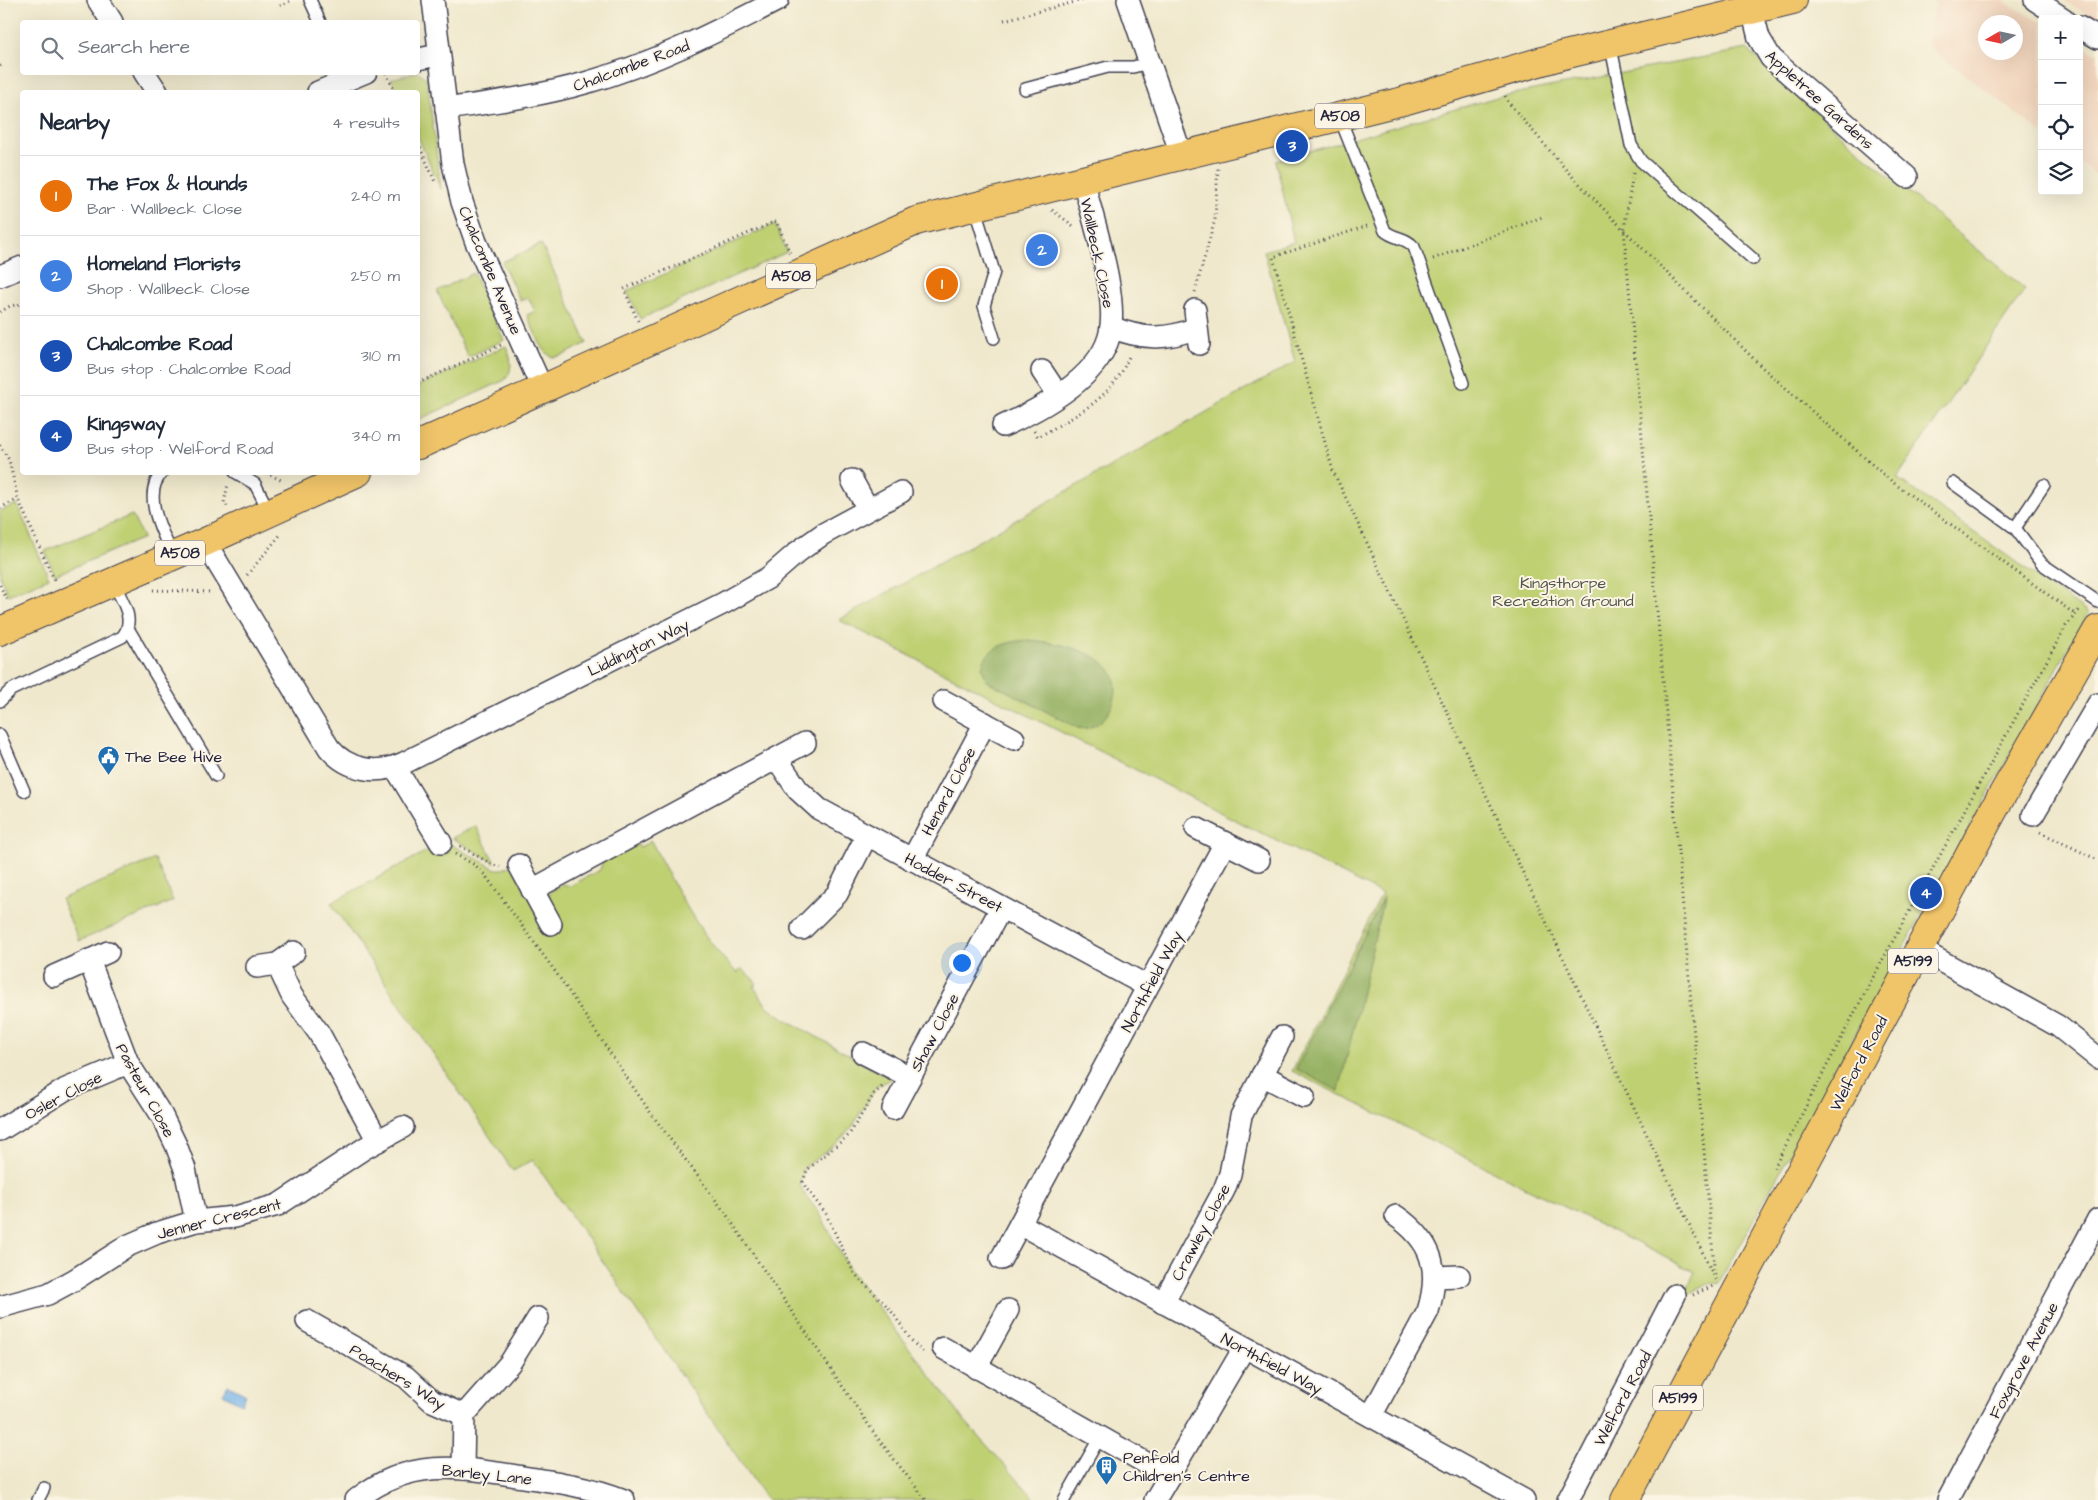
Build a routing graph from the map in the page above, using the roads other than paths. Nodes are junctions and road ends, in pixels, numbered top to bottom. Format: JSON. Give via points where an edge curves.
{"nodes":[{"id":1,"x":98,"y":0,"type":"edge"},
{"id":2,"x":310,"y":0,"type":"edge"},
{"id":3,"x":433,"y":0,"type":"edge"},
{"id":4,"x":778,"y":0,"type":"edge"},
{"id":5,"x":1128,"y":0,"type":"edge"},
{"id":6,"x":1794,"y":0,"type":"edge"},
{"id":7,"x":2035,"y":0,"type":"edge"},
{"id":8,"x":1750,"y":5,"type":"edge"},
{"id":9,"x":2058,"y":15,"type":"edge"},
{"id":10,"x":111,"y":20,"type":"edge"},
{"id":11,"x":319,"y":20,"type":"edge"},
{"id":12,"x":2083,"y":29,"type":"edge"},
{"id":13,"x":2098,"y":38,"type":"edge"},
{"id":14,"x":1610,"y":43,"type":"junction"},
{"id":15,"x":439,"y":55,"type":"junction"},
{"id":16,"x":420,"y":59,"type":"edge"},
{"id":17,"x":1149,"y":63,"type":"junction"},
{"id":18,"x":146,"y":75,"type":"edge"},
{"id":19,"x":352,"y":75,"type":"edge"},
{"id":20,"x":1025,"y":89,"type":"dead end"},
{"id":21,"x":156,"y":90,"type":"edge"},
{"id":22,"x":322,"y":90,"type":"edge"},
{"id":23,"x":446,"y":110,"type":"junction"},
{"id":24,"x":1339,"y":116,"type":"junction"},
{"id":25,"x":1182,"y":157,"type":"junction"},
{"id":26,"x":1907,"y":177,"type":"dead end"},
{"id":27,"x":1083,"y":180,"type":"junction"},
{"id":28,"x":974,"y":206,"type":"junction"},
{"id":29,"x":1753,"y":259,"type":"dead end"},
{"id":30,"x":20,"y":268,"type":"edge"},
{"id":31,"x":0,"y":276,"type":"edge"},
{"id":32,"x":1111,"y":327,"type":"junction"},
{"id":33,"x":1196,"y":327,"type":"road end"},
{"id":34,"x":994,"y":338,"type":"dead end"},
{"id":35,"x":1042,"y":371,"type":"dead end"},
{"id":36,"x":1463,"y":383,"type":"dead end"},
{"id":37,"x":542,"y":388,"type":"junction"},
{"id":38,"x":1058,"y":395,"type":"junction"},
{"id":39,"x":1003,"y":426,"type":"dead end"},
{"id":40,"x":420,"y":444,"type":"edge"},
{"id":41,"x":160,"y":475,"type":"edge"},
{"id":42,"x":353,"y":475,"type":"edge"},
{"id":43,"x":232,"y":477,"type":"edge"},
{"id":44,"x":852,"y":480,"type":"dead end"},
{"id":45,"x":1953,"y":483,"type":"dead end"},
{"id":46,"x":2044,"y":485,"type":"dead end"},
{"id":47,"x":901,"y":492,"type":"dead end"},
{"id":48,"x":868,"y":509,"type":"junction"},
{"id":49,"x":278,"y":520,"type":"junction"},
{"id":50,"x":2016,"y":528,"type":"junction"},
{"id":51,"x":205,"y":542,"type":"junction"},
{"id":52,"x":173,"y":556,"type":"junction"},
{"id":53,"x":113,"y":582,"type":"junction"},
{"id":54,"x":2098,"y":602,"type":"edge"},
{"id":55,"x":2098,"y":629,"type":"edge"},
{"id":56,"x":129,"y":630,"type":"junction"},
{"id":57,"x":0,"y":631,"type":"edge"},
{"id":58,"x":0,"y":700,"type":"edge"},
{"id":59,"x":944,"y":701,"type":"dead end"},
{"id":60,"x":2098,"y":704,"type":"edge"},
{"id":61,"x":985,"y":723,"type":"junction"},
{"id":62,"x":0,"y":735,"type":"edge"},
{"id":63,"x":1014,"y":738,"type":"dead end"},
{"id":64,"x":805,"y":743,"type":"dead end"},
{"id":65,"x":777,"y":759,"type":"junction"},
{"id":66,"x":395,"y":767,"type":"junction"},
{"id":67,"x":216,"y":776,"type":"dead end"},
{"id":68,"x":24,"y":791,"type":"dead end"},
{"id":69,"x":2036,"y":823,"type":"road end"},
{"id":70,"x":1196,"y":828,"type":"dead end"},
{"id":71,"x":868,"y":835,"type":"junction"},
{"id":72,"x":1225,"y":842,"type":"junction"},
{"id":73,"x":448,"y":843,"type":"road end"},
{"id":74,"x":912,"y":860,"type":"junction"},
{"id":75,"x":1259,"y":860,"type":"dead end"},
{"id":76,"x":519,"y":865,"type":"road end"},
{"id":77,"x":532,"y":890,"type":"junction"},
{"id":78,"x":1001,"y":908,"type":"junction"},
{"id":79,"x":551,"y":924,"type":"dead end"},
{"id":80,"x":802,"y":929,"type":"dead end"},
{"id":81,"x":1919,"y":949,"type":"junction"},
{"id":82,"x":294,"y":952,"type":"dead end"},
{"id":83,"x":54,"y":976,"type":"dead end"},
{"id":84,"x":1148,"y":986,"type":"junction"},
{"id":85,"x":1282,"y":1037,"type":"dead end"},
{"id":86,"x":863,"y":1053,"type":"dead end"},
{"id":87,"x":2098,"y":1058,"type":"edge"},
{"id":88,"x":128,"y":1063,"type":"junction"},
{"id":89,"x":1262,"y":1075,"type":"junction"},
{"id":90,"x":910,"y":1077,"type":"junction"},
{"id":91,"x":1304,"y":1097,"type":"dead end"},
{"id":92,"x":893,"y":1109,"type":"dead end"},
{"id":93,"x":403,"y":1127,"type":"dead end"},
{"id":94,"x":0,"y":1130,"type":"edge"},
{"id":95,"x":378,"y":1141,"type":"junction"},
{"id":96,"x":1396,"y":1216,"type":"dead end"},
{"id":97,"x":2098,"y":1219,"type":"edge"},
{"id":98,"x":196,"y":1221,"type":"junction"},
{"id":99,"x":1020,"y":1224,"type":"junction"},
{"id":100,"x":1001,"y":1259,"type":"dead end"},
{"id":101,"x":1459,"y":1276,"type":"dead end"},
{"id":102,"x":1435,"y":1277,"type":"junction"},
{"id":103,"x":1675,"y":1295,"type":"dead end"},
{"id":104,"x":1163,"y":1304,"type":"junction"},
{"id":105,"x":0,"y":1307,"type":"edge"},
{"id":106,"x":1008,"y":1310,"type":"dead end"},
{"id":107,"x":538,"y":1318,"type":"dead end"},
{"id":108,"x":307,"y":1321,"type":"dead end"},
{"id":109,"x":943,"y":1348,"type":"road end"},
{"id":110,"x":1244,"y":1348,"type":"junction"},
{"id":111,"x":976,"y":1368,"type":"junction"},
{"id":112,"x":464,"y":1415,"type":"junction"},
{"id":113,"x":1370,"y":1416,"type":"junction"},
{"id":114,"x":1100,"y":1437,"type":"junction"},
{"id":115,"x":463,"y":1468,"type":"junction"},
{"id":116,"x":1169,"y":1476,"type":"junction"},
{"id":117,"x":44,"y":1488,"type":"dead end"},
{"id":118,"x":38,"y":1500,"type":"edge"},
{"id":119,"x":356,"y":1500,"type":"edge"},
{"id":120,"x":624,"y":1500,"type":"edge"},
{"id":121,"x":1064,"y":1500,"type":"edge"},
{"id":122,"x":1155,"y":1500,"type":"edge"},
{"id":123,"x":1524,"y":1500,"type":"edge"},
{"id":124,"x":1568,"y":1500,"type":"edge"},
{"id":125,"x":1624,"y":1500,"type":"edge"},
{"id":126,"x":1948,"y":1500,"type":"edge"}],
"edges":[{"from":1,"to":10,"type":"street"},
{"from":2,"to":11,"type":"lane"},
{"from":3,"to":15,"type":"street","name":"Chalcombe Avenue"},
{"from":4,"to":23,"type":"street","name":"Chalcombe Road","via":[[675,50],[618,73],[557,90]]},
{"from":5,"to":17,"type":"street"},
{"from":6,"to":8,"type":"main road","number":"A508"},
{"from":7,"to":9,"type":"street"},
{"from":8,"to":14,"type":"main road","number":"A508"},
{"from":8,"to":26,"type":"street","name":"Appletree Gardens","via":[[1759,38],[1772,58]]},
{"from":12,"to":13,"type":"street"},
{"from":14,"to":24,"type":"main road","number":"A508"},
{"from":14,"to":29,"type":"lane","via":[[1635,154]]},
{"from":15,"to":16,"type":"street"},
{"from":15,"to":23,"type":"street","name":"Chalcombe Avenue"},
{"from":17,"to":20,"type":"lane","via":[[1108,68]]},
{"from":17,"to":25,"type":"street"},
{"from":18,"to":21,"type":"street"},
{"from":19,"to":22,"type":"street"},
{"from":23,"to":37,"type":"street","name":"Chalcombe Avenue","via":[[457,183],[468,221]]},
{"from":24,"to":25,"type":"main road","number":"A508"},
{"from":24,"to":36,"type":"lane","via":[[1389,234],[1410,242]]},
{"from":25,"to":27,"type":"main road","number":"A508"},
{"from":27,"to":28,"type":"main road","number":"A508"},
{"from":27,"to":32,"type":"street","name":"Wallbeck Close","via":[[1107,280]]},
{"from":28,"to":34,"type":"lane","via":[[994,272],[984,306]]},
{"from":28,"to":37,"type":"main road","number":"A508","via":[[898,228]]},
{"from":30,"to":31,"type":"street"},
{"from":32,"to":33,"type":"street","name":"Wallbeck Close","via":[[1155,339],[1182,334]]},
{"from":32,"to":38,"type":"street","name":"Wallbeck Close","via":[[1108,339],[1092,366]]},
{"from":35,"to":38,"type":"street"},
{"from":37,"to":40,"type":"main road","number":"A508"},
{"from":38,"to":39,"type":"street","name":"Wallbeck Close"},
{"from":41,"to":52,"type":"lane","via":[[152,491],[159,522]]},
{"from":42,"to":49,"type":"main road","number":"A508"},
{"from":43,"to":49,"type":"lane","via":[[255,484]]},
{"from":44,"to":48,"type":"street"},
{"from":45,"to":50,"type":"lane"},
{"from":46,"to":50,"type":"lane"},
{"from":47,"to":48,"type":"street","name":"Liddington Way"},
{"from":48,"to":66,"type":"street","name":"Liddington Way","via":[[810,542],[768,578],[724,603]]},
{"from":49,"to":51,"type":"main road","number":"A508"},
{"from":50,"to":54,"type":"lane","via":[[2042,564]]},
{"from":51,"to":52,"type":"main road","number":"A508"},
{"from":51,"to":66,"type":"street","name":"Liddington Way","via":[[333,753],[347,764],[364,769]]},
{"from":52,"to":53,"type":"main road","number":"A508"},
{"from":53,"to":56,"type":"lane","via":[[130,618]]},
{"from":53,"to":57,"type":"main road","number":"A508"},
{"from":55,"to":81,"type":"main road","name":"Welford Road","number":"A5199"},
{"from":56,"to":58,"type":"lane","via":[[122,637],[11,690]]},
{"from":56,"to":67,"type":"lane"},
{"from":59,"to":61,"type":"street"},
{"from":60,"to":69,"type":"street"},
{"from":61,"to":63,"type":"street"},
{"from":61,"to":74,"type":"street","name":"Henard Close"},
{"from":62,"to":68,"type":"lane"},
{"from":64,"to":65,"type":"street"},
{"from":65,"to":71,"type":"street","name":"Hodder Street","via":[[809,800],[832,817]]},
{"from":65,"to":77,"type":"street"},
{"from":66,"to":73,"type":"street"},
{"from":70,"to":72,"type":"street"},
{"from":71,"to":74,"type":"street","name":"Hodder Street"},
{"from":71,"to":80,"type":"street","via":[[837,894]]},
{"from":72,"to":75,"type":"street"},
{"from":72,"to":84,"type":"street","name":"Northfield Way"},
{"from":74,"to":78,"type":"street","name":"Hodder Street"},
{"from":76,"to":77,"type":"street"},
{"from":77,"to":79,"type":"street"},
{"from":78,"to":84,"type":"street","name":"Hodder Street"},
{"from":78,"to":90,"type":"street","name":"Shaw Close"},
{"from":81,"to":87,"type":"street","via":[[2058,1026]]},
{"from":81,"to":125,"type":"main road","name":"Welford Road","number":"A5199"},
{"from":82,"to":95,"type":"street","via":[[267,965],[319,1033]]},
{"from":83,"to":88,"type":"street","name":"Pasteur Close","via":[[98,956]]},
{"from":84,"to":99,"type":"street","name":"Northfield Way"},
{"from":85,"to":89,"type":"street","name":"Crawley Close"},
{"from":86,"to":90,"type":"street","name":"Shaw Close"},
{"from":88,"to":94,"type":"street","name":"Osler Close","via":[[66,1089]]},
{"from":88,"to":98,"type":"street","name":"Pasteur Close","via":[[173,1137],[185,1170]]},
{"from":89,"to":91,"type":"street"},
{"from":89,"to":104,"type":"street","name":"Crawley Close","via":[[1241,1116],[1224,1190]]},
{"from":90,"to":92,"type":"street","name":"Shaw Close"},
{"from":93,"to":95,"type":"street","name":"Jenner Crescent"},
{"from":95,"to":98,"type":"street","name":"Jenner Crescent","via":[[278,1206],[235,1217]]},
{"from":96,"to":102,"type":"street","via":[[1417,1233],[1426,1247]]},
{"from":97,"to":126,"type":"street","name":"Foxgrove Avenue"},
{"from":98,"to":105,"type":"street","name":"Jenner Crescent","via":[[127,1246],[48,1294]]},
{"from":99,"to":100,"type":"street","name":"Northfield Way"},
{"from":99,"to":104,"type":"street","name":"Northfield Way"},
{"from":101,"to":102,"type":"street"},
{"from":102,"to":113,"type":"street","via":[[1428,1311]]},
{"from":103,"to":124,"type":"street","name":"Welford Road"},
{"from":104,"to":110,"type":"street","name":"Northfield Way"},
{"from":106,"to":111,"type":"street"},
{"from":107,"to":112,"type":"street","name":"Poachers Way","via":[[510,1362]]},
{"from":108,"to":112,"type":"street","name":"Poachers Way","via":[[406,1377],[432,1401]]},
{"from":109,"to":111,"type":"street"},
{"from":110,"to":113,"type":"street","name":"Northfield Way"},
{"from":110,"to":116,"type":"street"},
{"from":111,"to":114,"type":"street"},
{"from":112,"to":115,"type":"street","name":"Poachers Way"},
{"from":113,"to":123,"type":"street","name":"Northfield Way"},
{"from":114,"to":116,"type":"street"},
{"from":114,"to":121,"type":"lane"},
{"from":115,"to":119,"type":"street","name":"Barley Lane","via":[[411,1472],[370,1489]]},
{"from":115,"to":120,"type":"street","name":"Barley Lane","via":[[584,1486]]},
{"from":116,"to":122,"type":"street"},
{"from":117,"to":118,"type":"lane"}]}
